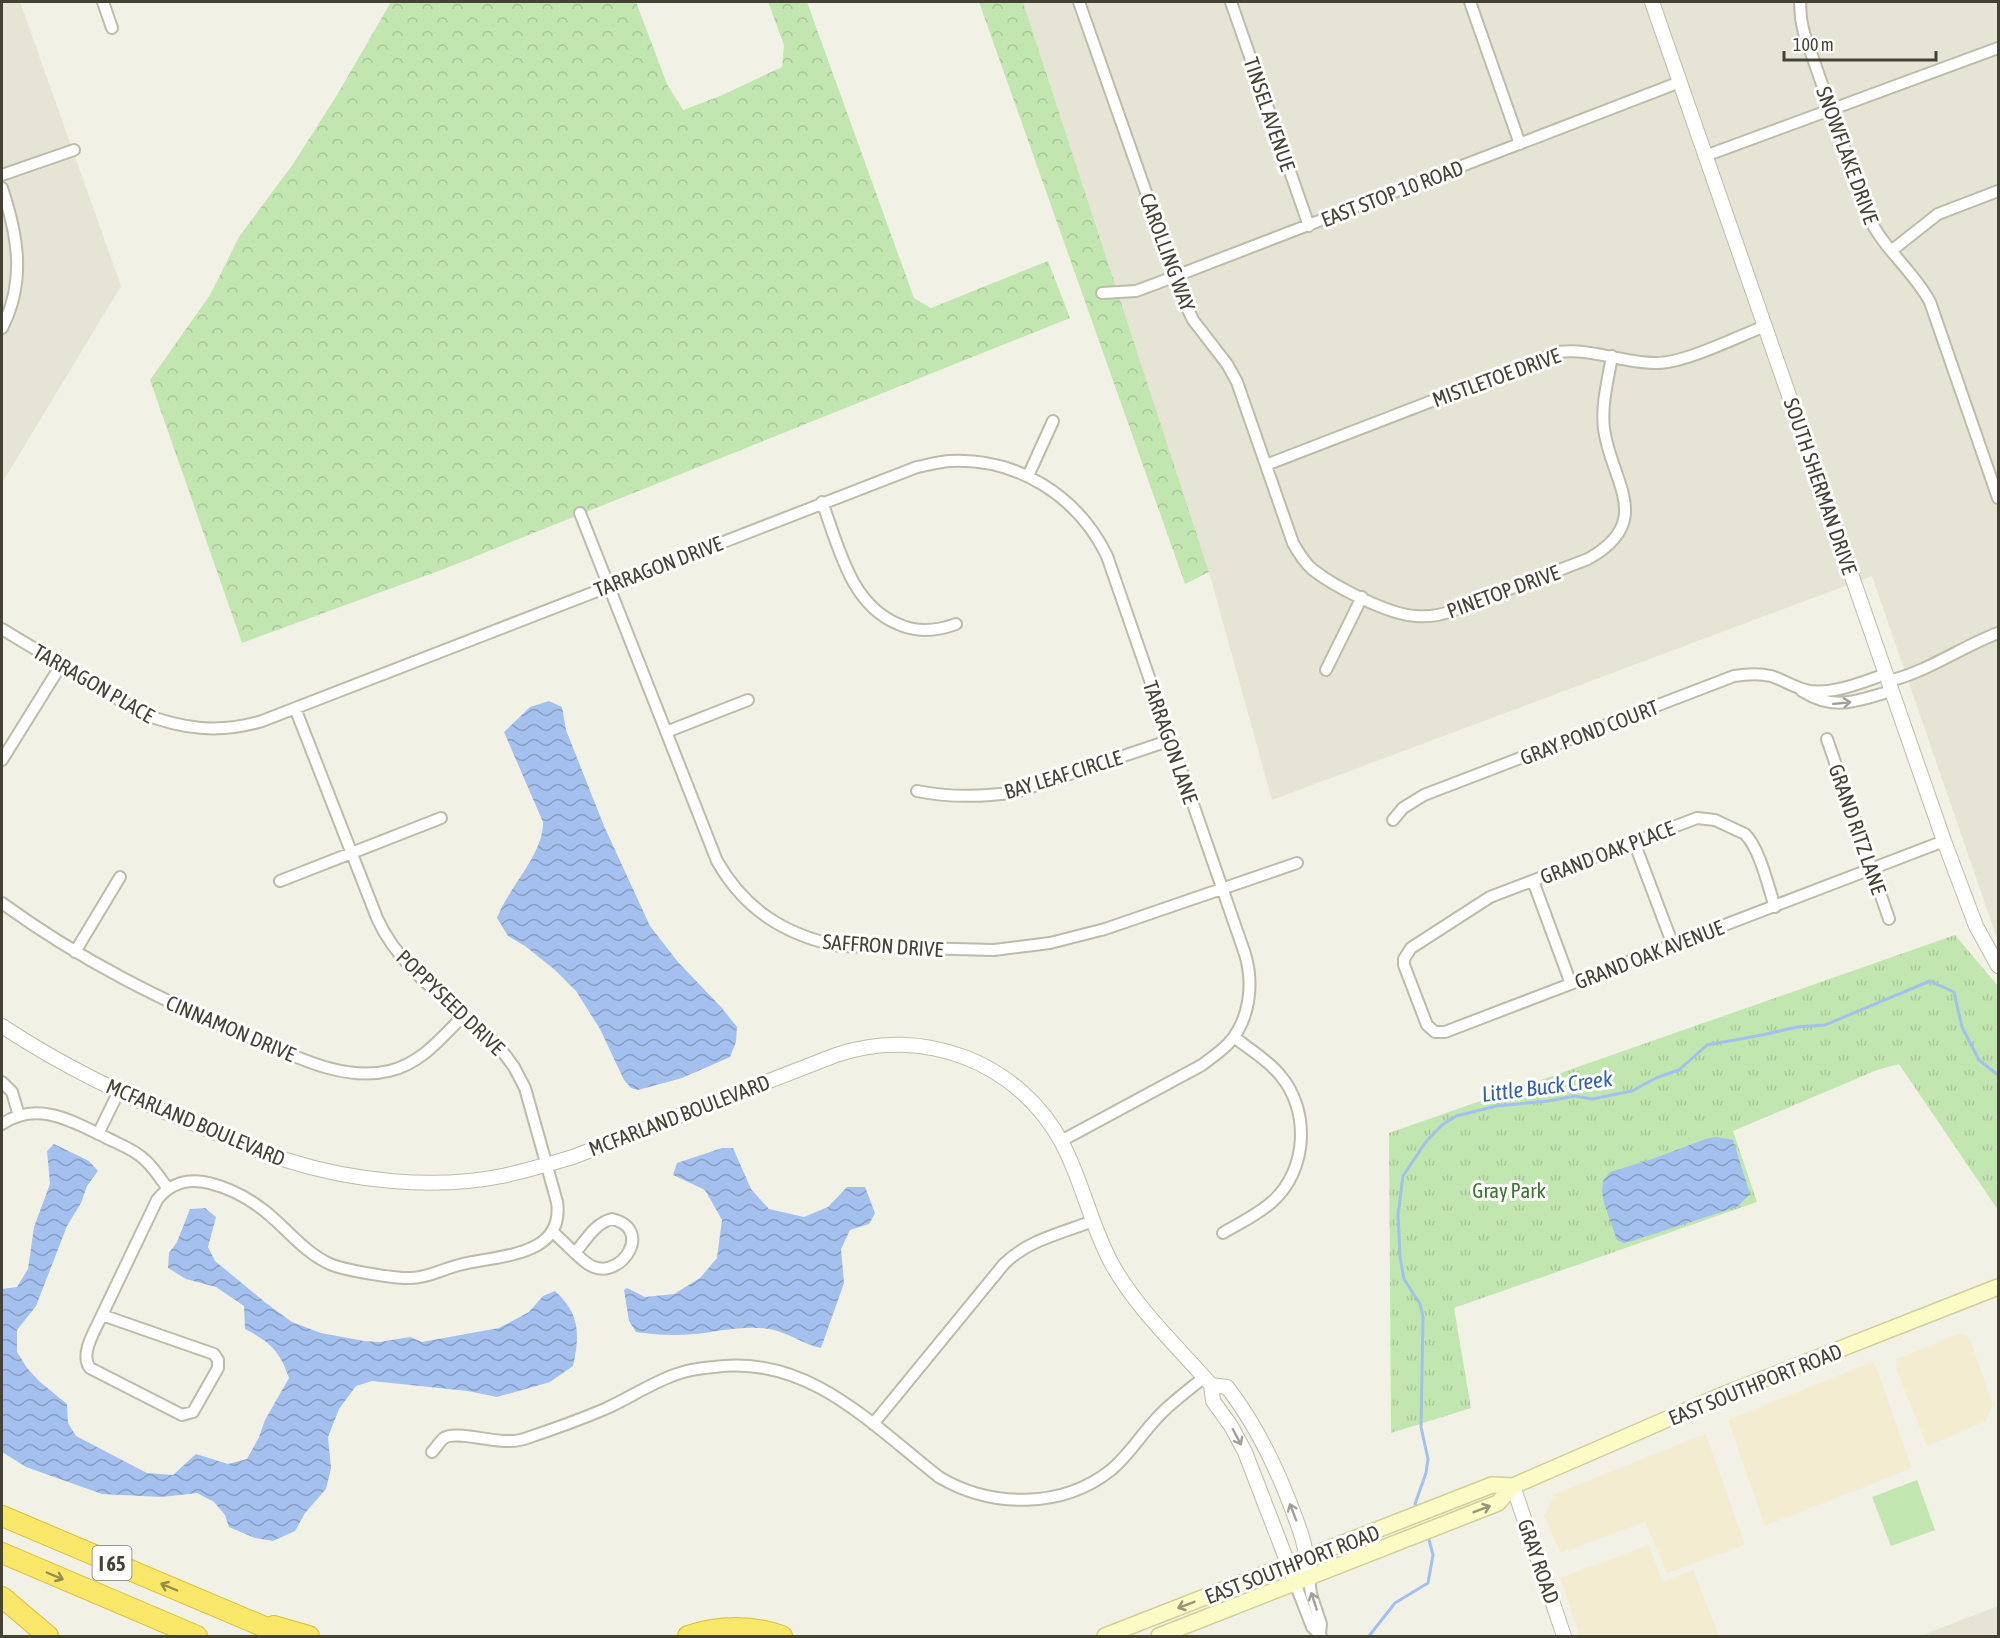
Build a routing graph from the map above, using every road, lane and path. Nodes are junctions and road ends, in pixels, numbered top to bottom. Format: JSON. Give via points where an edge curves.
{"nodes":[{"id":1,"x":103,"y":2,"type":"edge"},
{"id":2,"x":1079,"y":2,"type":"edge"},
{"id":3,"x":1231,"y":2,"type":"edge"},
{"id":4,"x":1470,"y":2,"type":"edge"},
{"id":5,"x":1652,"y":2,"type":"edge"},
{"id":6,"x":1800,"y":2,"type":"edge"},
{"id":7,"x":112,"y":28,"type":"dead end"},
{"id":8,"x":1998,"y":48,"type":"edge"},
{"id":9,"x":1680,"y":82,"type":"junction"},
{"id":10,"x":1831,"y":110,"type":"junction"},
{"id":11,"x":1520,"y":144,"type":"junction"},
{"id":12,"x":74,"y":150,"type":"dead end"},
{"id":13,"x":1705,"y":156,"type":"junction"},
{"id":14,"x":2,"y":175,"type":"edge"},
{"id":15,"x":2,"y":188,"type":"edge"},
{"id":16,"x":1998,"y":191,"type":"edge"},
{"id":17,"x":1309,"y":226,"type":"junction"},
{"id":18,"x":1891,"y":251,"type":"junction"},
{"id":19,"x":1176,"y":277,"type":"junction"},
{"id":20,"x":1102,"y":293,"type":"dead end"},
{"id":21,"x":1765,"y":326,"type":"junction"},
{"id":22,"x":2,"y":328,"type":"edge"},
{"id":23,"x":1612,"y":356,"type":"junction"},
{"id":24,"x":1053,"y":421,"type":"dead end"},
{"id":25,"x":1266,"y":465,"type":"junction"},
{"id":26,"x":1028,"y":476,"type":"junction"},
{"id":27,"x":1998,"y":498,"type":"edge"},
{"id":28,"x":822,"y":502,"type":"junction"},
{"id":29,"x":580,"y":513,"type":"dead end"},
{"id":30,"x":608,"y":585,"type":"junction"},
{"id":31,"x":1362,"y":597,"type":"junction"},
{"id":32,"x":956,"y":624,"type":"dead end"},
{"id":33,"x":2,"y":629,"type":"edge"},
{"id":34,"x":1998,"y":633,"type":"edge"},
{"id":35,"x":61,"y":665,"type":"junction"},
{"id":36,"x":1326,"y":670,"type":"dead end"},
{"id":37,"x":1889,"y":682,"type":"junction"},
{"id":38,"x":1794,"y":687,"type":"junction"},
{"id":39,"x":748,"y":700,"type":"dead end"},
{"id":40,"x":295,"y":708,"type":"junction"},
{"id":41,"x":666,"y":732,"type":"junction"},
{"id":42,"x":1827,"y":739,"type":"dead end"},
{"id":43,"x":1171,"y":740,"type":"junction"},
{"id":44,"x":2,"y":760,"type":"edge"},
{"id":45,"x":917,"y":791,"type":"dead end"},
{"id":46,"x":441,"y":818,"type":"dead end"},
{"id":47,"x":1393,"y":820,"type":"dead end"},
{"id":48,"x":1944,"y":841,"type":"junction"},
{"id":49,"x":1634,"y":842,"type":"junction"},
{"id":50,"x":351,"y":853,"type":"junction"},
{"id":51,"x":1297,"y":863,"type":"dead end"},
{"id":52,"x":1872,"y":870,"type":"junction"},
{"id":53,"x":120,"y":877,"type":"dead end"},
{"id":54,"x":280,"y":881,"type":"dead end"},
{"id":55,"x":1533,"y":881,"type":"junction"},
{"id":56,"x":1222,"y":888,"type":"junction"},
{"id":57,"x":2,"y":903,"type":"edge"},
{"id":58,"x":1775,"y":907,"type":"junction"},
{"id":59,"x":1889,"y":919,"type":"dead end"},
{"id":60,"x":1673,"y":945,"type":"junction"},
{"id":61,"x":75,"y":952,"type":"junction"},
{"id":62,"x":1407,"y":953,"type":"joint"},
{"id":63,"x":1998,"y":966,"type":"edge"},
{"id":64,"x":1571,"y":984,"type":"junction"},
{"id":65,"x":464,"y":1015,"type":"junction"},
{"id":66,"x":2,"y":1026,"type":"edge"},
{"id":67,"x":1234,"y":1037,"type":"junction"},
{"id":68,"x":2,"y":1083,"type":"edge"},
{"id":69,"x":119,"y":1091,"type":"junction"},
{"id":70,"x":19,"y":1116,"type":"junction"},
{"id":71,"x":2,"y":1124,"type":"edge"},
{"id":72,"x":98,"y":1134,"type":"junction"},
{"id":73,"x":1061,"y":1141,"type":"junction"},
{"id":74,"x":547,"y":1165,"type":"junction"},
{"id":75,"x":168,"y":1189,"type":"junction"},
{"id":76,"x":1093,"y":1221,"type":"junction"},
{"id":77,"x":552,"y":1232,"type":"junction"},
{"id":78,"x":1223,"y":1233,"type":"dead end"},
{"id":79,"x":575,"y":1252,"type":"junction"},
{"id":80,"x":1998,"y":1287,"type":"edge"},
{"id":81,"x":102,"y":1315,"type":"junction"},
{"id":82,"x":1208,"y":1381,"type":"junction"},
{"id":83,"x":873,"y":1424,"type":"junction"},
{"id":84,"x":432,"y":1452,"type":"dead end"},
{"id":85,"x":1513,"y":1486,"type":"junction"},
{"id":86,"x":2,"y":1516,"type":"edge"},
{"id":87,"x":2,"y":1553,"type":"edge"},
{"id":88,"x":1300,"y":1571,"type":"junction"},
{"id":89,"x":2,"y":1597,"type":"edge"},
{"id":90,"x":223,"y":1610,"type":"junction"},
{"id":91,"x":1320,"y":1635,"type":"edge"},
{"id":92,"x":48,"y":1636,"type":"edge"},
{"id":93,"x":198,"y":1636,"type":"edge"},
{"id":94,"x":286,"y":1636,"type":"edge"},
{"id":95,"x":309,"y":1636,"type":"edge"},
{"id":96,"x":688,"y":1636,"type":"edge"},
{"id":97,"x":782,"y":1636,"type":"edge"},
{"id":98,"x":1105,"y":1636,"type":"edge"},
{"id":99,"x":1159,"y":1636,"type":"edge"},
{"id":100,"x":1564,"y":1636,"type":"edge"}],
"edges":[{"from":1,"to":7,"type":"street"},
{"from":2,"to":19,"type":"street","name":"CAROLLING WAY"},
{"from":3,"to":17,"type":"street","name":"TINSEL AVENUE"},
{"from":4,"to":11,"type":"street"},
{"from":5,"to":9,"type":"street","name":"SOUTH SHERMAN DRIVE"},
{"from":6,"to":10,"type":"street","name":"SNOWFLAKE DRIVE","via":[[1803,28]]},
{"from":8,"to":10,"type":"street"},
{"from":9,"to":11,"type":"street","name":"EAST STOP 10 ROAD"},
{"from":9,"to":13,"type":"street","name":"SOUTH SHERMAN DRIVE"},
{"from":10,"to":13,"type":"street"},
{"from":10,"to":18,"type":"street","name":"SNOWFLAKE DRIVE","via":[[1868,216]]},
{"from":11,"to":17,"type":"street","name":"EAST STOP 10 ROAD"},
{"from":12,"to":14,"type":"street"},
{"from":13,"to":21,"type":"street","name":"SOUTH SHERMAN DRIVE"},
{"from":15,"to":22,"type":"street","via":[[15,231],[18,264],[15,292]]},
{"from":16,"to":18,"type":"street","via":[[1927,221]]},
{"from":17,"to":19,"type":"street","name":"EAST STOP 10 ROAD"},
{"from":18,"to":27,"type":"street","name":"SNOWFLAKE DRIVE","via":[[1929,302]]},
{"from":19,"to":20,"type":"street","name":"EAST STOP 10 ROAD","via":[[1136,291]]},
{"from":19,"to":25,"type":"street","name":"CAROLLING WAY","via":[[1193,320],[1235,378]]},
{"from":21,"to":23,"type":"street","name":"MISTLETOE DRIVE","via":[[1667,363]]},
{"from":21,"to":37,"type":"street","name":"SOUTH SHERMAN DRIVE"},
{"from":23,"to":25,"type":"street","name":"MISTLETOE DRIVE","via":[[1577,350],[1559,352]]},
{"from":23,"to":31,"type":"street","name":"PINETOP DRIVE","via":[[1604,429],[1625,506],[1619,532],[1608,547],[1588,559],[1443,614],[1396,613]]},
{"from":24,"to":26,"type":"street"},
{"from":25,"to":31,"type":"street","name":"CAROLLING WAY","via":[[1293,543],[1303,559],[1320,575]]},
{"from":26,"to":28,"type":"street","name":"TARRAGON DRIVE","via":[[983,463],[940,462],[900,472]]},
{"from":26,"to":43,"type":"street","name":"TARRAGON LANE","via":[[1068,502],[1100,543]]},
{"from":28,"to":30,"type":"street","name":"TARRAGON DRIVE"},
{"from":28,"to":32,"type":"street","via":[[854,584],[877,613],[915,629],[939,630]]},
{"from":29,"to":30,"type":"street","name":"SAFFRON DRIVE"},
{"from":30,"to":40,"type":"street","name":"TARRAGON DRIVE"},
{"from":30,"to":41,"type":"street","name":"SAFFRON DRIVE"},
{"from":31,"to":36,"type":"street"},
{"from":33,"to":35,"type":"street","name":"TARRAGON PLACE"},
{"from":34,"to":37,"type":"street"},
{"from":35,"to":40,"type":"street","name":"TARRAGON PLACE","via":[[141,713],[190,728],[245,726]]},
{"from":35,"to":44,"type":"street"},
{"from":37,"to":38,"type":"street","name":"GRAY POND COURT","via":[[1828,691]]},
{"from":38,"to":37,"type":"street","name":"GRAY POND COURT","one_way":true,"via":[[1833,704],[1852,701]]},
{"from":37,"to":48,"type":"street","name":"SOUTH SHERMAN DRIVE"},
{"from":38,"to":47,"type":"street","name":"GRAY POND COURT","via":[[1763,675],[1734,676],[1424,795],[1402,808]]},
{"from":39,"to":41,"type":"street"},
{"from":40,"to":50,"type":"street","name":"POPPYSEED DRIVE"},
{"from":41,"to":56,"type":"street","name":"SAFFRON DRIVE","via":[[713,853],[730,881],[770,919],[816,941],[839,946],[966,950],[1050,944]]},
{"from":42,"to":52,"type":"street","name":"GRAND RITZ LANE"},
{"from":43,"to":45,"type":"street","name":"BAY LEAF CIRCLE","via":[[1016,792],[964,796]]},
{"from":43,"to":56,"type":"street","name":"TARRAGON LANE"},
{"from":46,"to":50,"type":"street"},
{"from":48,"to":52,"type":"street","name":"GRAND OAK AVENUE"},
{"from":48,"to":63,"type":"street","name":"SOUTH SHERMAN DRIVE","via":[[1976,926]]},
{"from":49,"to":55,"type":"street","name":"GRAND OAK PLACE"},
{"from":49,"to":58,"type":"street","name":"GRAND OAK PLACE","via":[[1697,818],[1731,827],[1751,842]]},
{"from":49,"to":60,"type":"street"},
{"from":50,"to":54,"type":"street"},
{"from":50,"to":65,"type":"street","name":"POPPYSEED DRIVE","via":[[376,918],[392,946]]},
{"from":51,"to":56,"type":"street","name":"SAFFRON DRIVE"},
{"from":52,"to":58,"type":"street","name":"GRAND OAK AVENUE"},
{"from":52,"to":59,"type":"street","name":"GRAND RITZ LANE"},
{"from":53,"to":61,"type":"street"},
{"from":55,"to":62,"type":"street","name":"GRAND OAK PLACE","via":[[1482,902]]},
{"from":55,"to":64,"type":"street"},
{"from":56,"to":67,"type":"street","name":"TARRAGON LANE","via":[[1250,978],[1247,1006]]},
{"from":57,"to":61,"type":"street","name":"CINNAMON DRIVE"},
{"from":58,"to":60,"type":"street","name":"GRAND OAK AVENUE"},
{"from":60,"to":64,"type":"street","name":"GRAND OAK AVENUE"},
{"from":61,"to":65,"type":"street","name":"CINNAMON DRIVE","via":[[184,1010],[313,1062],[351,1073],[374,1073],[406,1065],[430,1050]]},
{"from":62,"to":64,"type":"street","name":"GRAND OAK AVENUE","via":[[1404,965],[1425,1022],[1440,1033]]},
{"from":65,"to":74,"type":"street","name":"POPPYSEED DRIVE","via":[[497,1044],[514,1067],[525,1088]]},
{"from":66,"to":69,"type":"street","name":"MCFARLAND BOULEVARD"},
{"from":67,"to":73,"type":"street","via":[[1202,1065]]},
{"from":67,"to":78,"type":"street","via":[[1270,1064],[1288,1085],[1300,1116],[1301,1143],[1296,1166],[1282,1190],[1258,1212]]},
{"from":68,"to":70,"type":"street","via":[[12,1092]]},
{"from":69,"to":72,"type":"street"},
{"from":69,"to":74,"type":"street","name":"MCFARLAND BOULEVARD","via":[[275,1157],[357,1176],[413,1182],[455,1181]]},
{"from":70,"to":71,"type":"street"},
{"from":70,"to":72,"type":"street","via":[[49,1113]]},
{"from":72,"to":75,"type":"street","via":[[142,1158]]},
{"from":73,"to":74,"type":"street","name":"MCFARLAND BOULEVARD","via":[[1029,1099],[985,1066],[941,1049],[886,1044],[836,1055]]},
{"from":73,"to":76,"type":"street","name":"MCFARLAND BOULEVARD"},
{"from":74,"to":77,"type":"street","name":"POPPYSEED DRIVE","via":[[557,1206]]},
{"from":75,"to":77,"type":"street","via":[[188,1181],[211,1183],[258,1206],[328,1264],[404,1278],[423,1277],[532,1249]]},
{"from":75,"to":81,"type":"street","via":[[153,1206]]},
{"from":76,"to":82,"type":"street","name":"MCFARLAND BOULEVARD","via":[[1128,1289]]},
{"from":76,"to":83,"type":"street","via":[[1015,1253]]},
{"from":77,"to":79,"type":"street"},
{"from":79,"to":79,"type":"street","via":[[590,1265],[607,1268],[629,1253],[633,1237],[622,1222],[607,1220]]},
{"from":80,"to":85,"type":"main road","name":"EAST SOUTHPORT ROAD","via":[[1718,1397]]},
{"from":81,"to":81,"type":"street","via":[[86,1354],[90,1368],[182,1415],[193,1412],[218,1368],[214,1354]]},
{"from":82,"to":83,"type":"street","via":[[1156,1419],[1131,1452],[1110,1471],[1069,1492],[1028,1501],[1000,1499],[951,1485]]},
{"from":82,"to":88,"type":"street","name":"MCFARLAND BOULEVARD","one_way":true,"via":[[1213,1401],[1245,1452]]},
{"from":88,"to":82,"type":"street","name":"MCFARLAND BOULEVARD","one_way":true,"via":[[1305,1544],[1274,1463],[1227,1388]]},
{"from":83,"to":84,"type":"street","via":[[814,1383],[751,1366],[723,1365],[678,1373],[604,1409],[521,1440],[502,1442],[453,1435]]},
{"from":85,"to":88,"type":"main road","name":"EAST SOUTHPORT ROAD","via":[[1492,1485],[1397,1522]]},
{"from":88,"to":85,"type":"main road","name":"EAST SOUTHPORT ROAD","one_way":true,"via":[[1397,1542],[1498,1503]]},
{"from":85,"to":100,"type":"street","name":"GRAY ROAD"},
{"from":90,"to":86,"type":"highway","number":"I 65","one_way":true},
{"from":87,"to":93,"type":"highway","number":"I 65","one_way":true},
{"from":88,"to":91,"type":"street","via":[[1312,1627]]},
{"from":88,"to":98,"type":"main road","name":"EAST SOUTHPORT ROAD","one_way":true},
{"from":88,"to":99,"type":"main road","name":"EAST SOUTHPORT ROAD"},
{"from":89,"to":92,"type":"highway"},
{"from":90,"to":94,"type":"highway","number":"I 65"},
{"from":90,"to":95,"type":"highway"},
{"from":96,"to":97,"type":"highway","via":[[726,1628],[750,1628]]}]}
